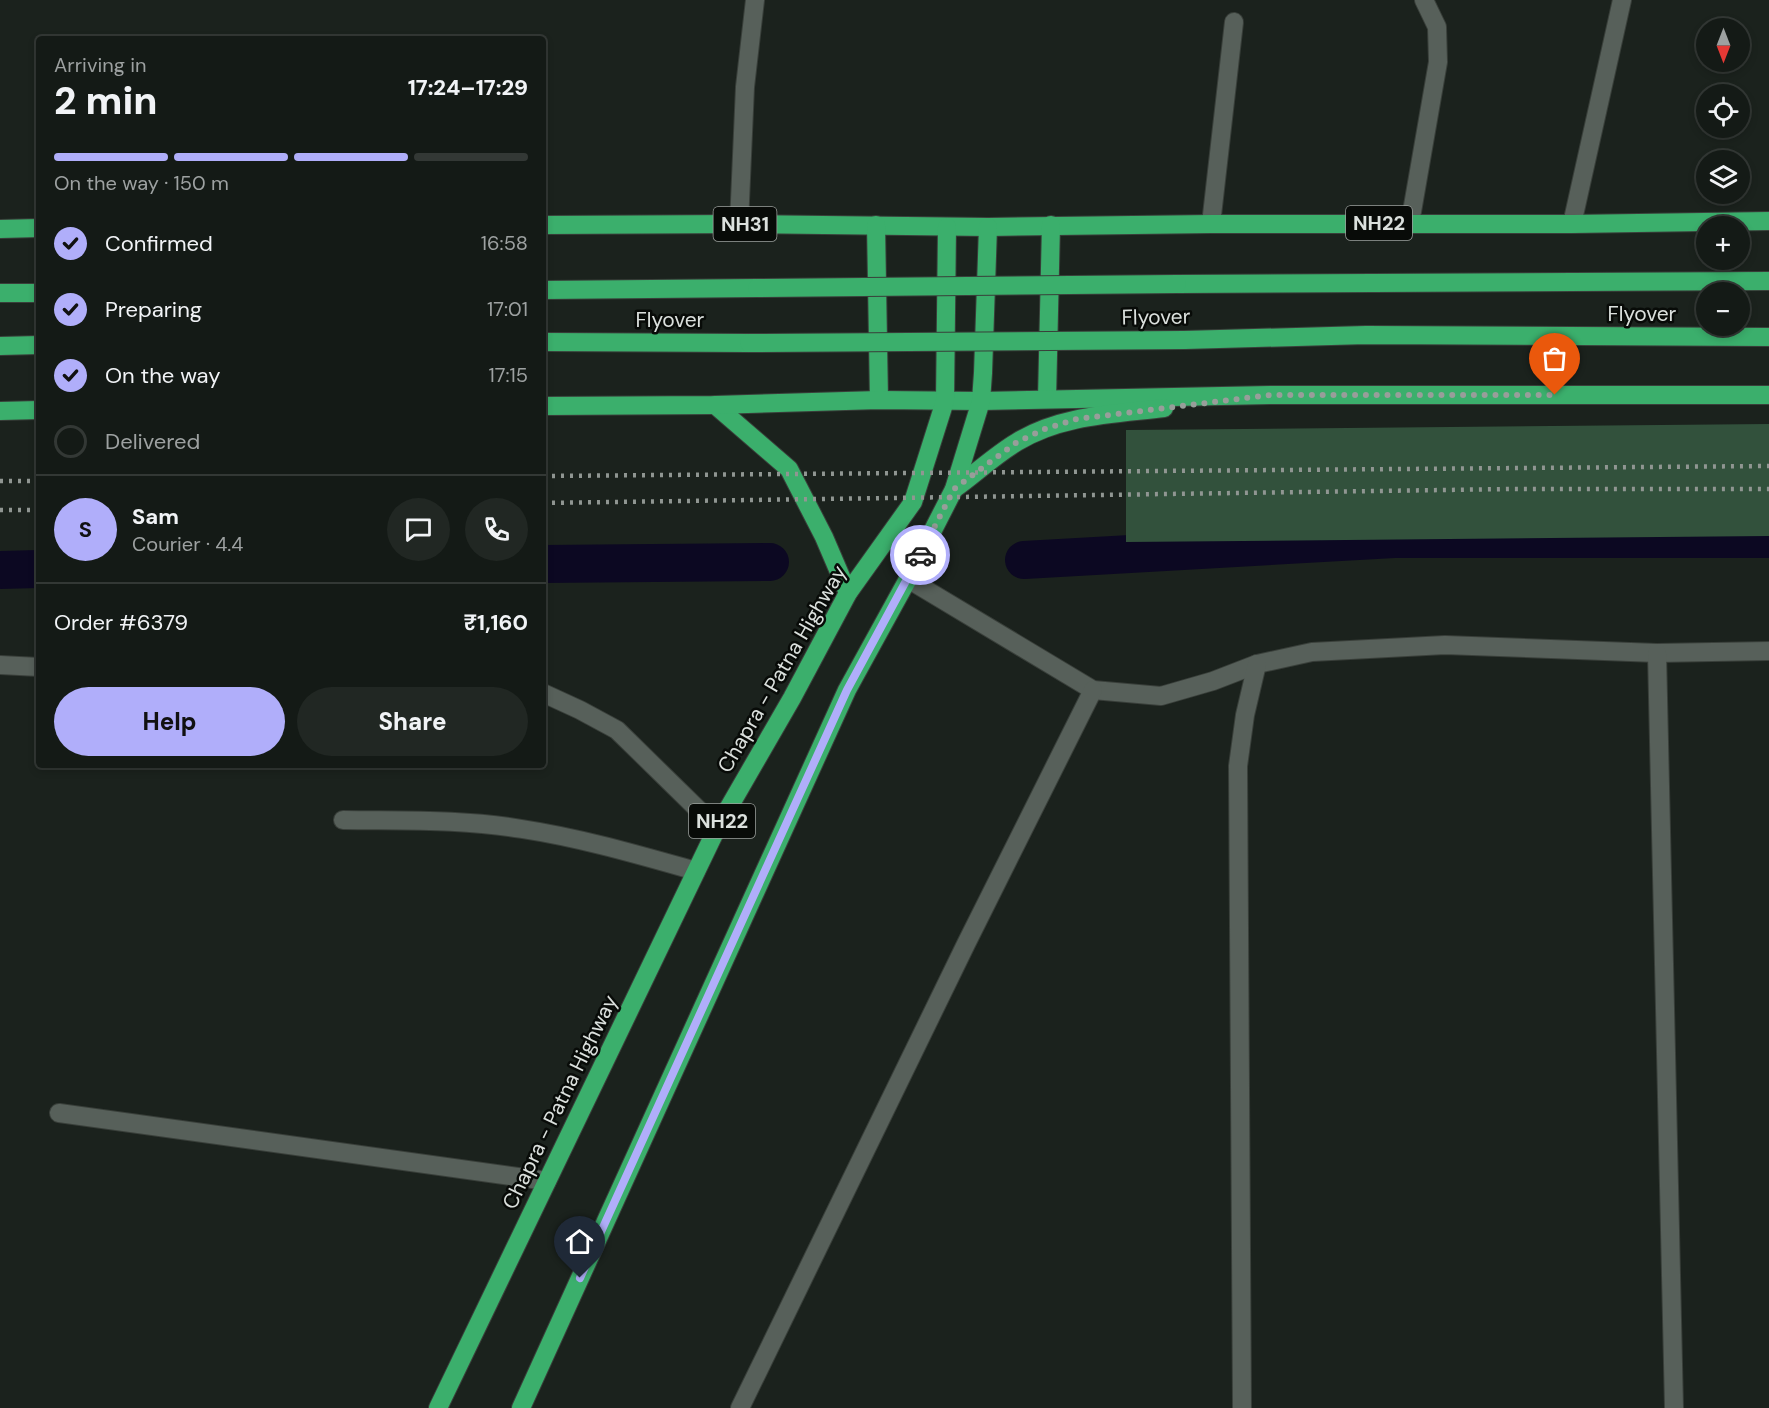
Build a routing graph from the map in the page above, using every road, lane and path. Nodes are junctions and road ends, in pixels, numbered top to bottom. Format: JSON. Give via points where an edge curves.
{"nodes":[{"id":1,"x":755,"y":0,"type":"edge"},
{"id":2,"x":1424,"y":0,"type":"edge"},
{"id":3,"x":1622,"y":0,"type":"edge"},
{"id":4,"x":1234,"y":22,"type":"dead end"},
{"id":5,"x":1769,"y":221,"type":"edge"},
{"id":6,"x":1410,"y":223,"type":"junction"},
{"id":7,"x":739,"y":224,"type":"junction"},
{"id":8,"x":1211,"y":224,"type":"junction"},
{"id":9,"x":1572,"y":224,"type":"junction"},
{"id":10,"x":546,"y":225,"type":"edge"},
{"id":11,"x":876,"y":225,"type":"junction"},
{"id":12,"x":1051,"y":225,"type":"junction"},
{"id":13,"x":947,"y":227,"type":"junction"},
{"id":14,"x":988,"y":227,"type":"junction"},
{"id":15,"x":36,"y":228,"type":"edge"},
{"id":16,"x":0,"y":229,"type":"edge"},
{"id":17,"x":1769,"y":281,"type":"edge"},
{"id":18,"x":546,"y":290,"type":"edge"},
{"id":19,"x":0,"y":293,"type":"edge"},
{"id":20,"x":36,"y":293,"type":"edge"},
{"id":21,"x":1769,"y":337,"type":"edge"},
{"id":22,"x":546,"y":342,"type":"edge"},
{"id":23,"x":36,"y":345,"type":"edge"},
{"id":24,"x":0,"y":346,"type":"edge"},
{"id":25,"x":1270,"y":395,"type":"junction"},
{"id":26,"x":1769,"y":395,"type":"edge"},
{"id":27,"x":1047,"y":399,"type":"junction"},
{"id":28,"x":879,"y":400,"type":"junction"},
{"id":29,"x":945,"y":401,"type":"junction"},
{"id":30,"x":981,"y":401,"type":"junction"},
{"id":31,"x":715,"y":405,"type":"junction"},
{"id":32,"x":546,"y":406,"type":"edge"},
{"id":33,"x":36,"y":410,"type":"edge"},
{"id":34,"x":0,"y":411,"type":"edge"},
{"id":35,"x":954,"y":489,"type":"junction"},
{"id":36,"x":908,"y":579,"type":"junction"},
{"id":37,"x":848,"y":593,"type":"junction"},
{"id":38,"x":1769,"y":651,"type":"edge"},
{"id":39,"x":1657,"y":653,"type":"junction"},
{"id":40,"x":1257,"y":664,"type":"junction"},
{"id":41,"x":0,"y":665,"type":"edge"},
{"id":42,"x":36,"y":667,"type":"edge"},
{"id":43,"x":1093,"y":690,"type":"junction"},
{"id":44,"x":546,"y":694,"type":"edge"},
{"id":45,"x":343,"y":820,"type":"dead end"},
{"id":46,"x":717,"y":828,"type":"junction"},
{"id":47,"x":696,"y":871,"type":"junction"},
{"id":48,"x":59,"y":1113,"type":"dead end"},
{"id":49,"x":547,"y":1181,"type":"junction"},
{"id":50,"x":438,"y":1408,"type":"edge"},
{"id":51,"x":521,"y":1408,"type":"edge"},
{"id":52,"x":740,"y":1408,"type":"edge"},
{"id":53,"x":1242,"y":1408,"type":"edge"},
{"id":54,"x":1674,"y":1408,"type":"edge"}],
"edges":[{"from":1,"to":7,"type":"street","via":[[745,87]]},
{"from":2,"to":6,"type":"street","via":[[1437,27],[1438,63]]},
{"from":3,"to":9,"type":"street"},
{"from":4,"to":8,"type":"street"},
{"from":5,"to":9,"type":"highway","number":"NH22"},
{"from":6,"to":8,"type":"highway","number":"NH22"},
{"from":6,"to":9,"type":"highway","number":"NH22"},
{"from":7,"to":10,"type":"highway","number":"NH31"},
{"from":7,"to":11,"type":"highway","number":"NH31"},
{"from":8,"to":12,"type":"highway","number":"NH22"},
{"from":11,"to":13,"type":"highway","number":"NH31"},
{"from":11,"to":28,"type":"highway"},
{"from":12,"to":14,"type":"highway","number":"NH22"},
{"from":12,"to":27,"type":"highway"},
{"from":13,"to":14,"type":"highway","number":"NH31"},
{"from":13,"to":29,"type":"highway","name":"Chapra - Patna Highway","number":"NH22"},
{"from":14,"to":30,"type":"highway"},
{"from":15,"to":16,"type":"highway"},
{"from":17,"to":18,"type":"highway","name":"Flyover","bridge":true},
{"from":19,"to":20,"type":"highway"},
{"from":21,"to":22,"type":"highway","name":"Flyover","bridge":true,"via":[[1365,335],[1184,340]]},
{"from":23,"to":24,"type":"highway"},
{"from":25,"to":26,"type":"highway","number":"NH22"},
{"from":25,"to":27,"type":"highway"},
{"from":25,"to":35,"type":"highway","number":"NH22","via":[[1077,419],[1017,442]]},
{"from":27,"to":30,"type":"highway"},
{"from":28,"to":29,"type":"highway"},
{"from":28,"to":31,"type":"highway"},
{"from":29,"to":30,"type":"highway"},
{"from":29,"to":37,"type":"highway","name":"Chapra - Patna Highway","number":"NH22","via":[[913,502]]},
{"from":30,"to":35,"type":"highway"},
{"from":31,"to":32,"type":"highway"},
{"from":31,"to":37,"type":"highway","via":[[789,469]]},
{"from":33,"to":34,"type":"highway"},
{"from":35,"to":36,"type":"highway","number":"NH22"},
{"from":36,"to":43,"type":"street"},
{"from":36,"to":51,"type":"highway","number":"NH22","via":[[847,690]]},
{"from":37,"to":46,"type":"highway","name":"Chapra - Patna Highway","number":"NH22"},
{"from":38,"to":39,"type":"street"},
{"from":39,"to":40,"type":"street","via":[[1445,645],[1312,652]]},
{"from":39,"to":54,"type":"street"},
{"from":40,"to":43,"type":"street","via":[[1161,696]]},
{"from":40,"to":53,"type":"street","via":[[1238,766]]},
{"from":41,"to":42,"type":"street"},
{"from":43,"to":52,"type":"street"},
{"from":44,"to":46,"type":"street","via":[[617,730]]},
{"from":45,"to":47,"type":"street","via":[[454,822],[522,829]]},
{"from":46,"to":47,"type":"highway","name":"Chapra - Patna Highway","number":"NH22"},
{"from":47,"to":49,"type":"highway","name":"Chapra - Patna Highway","number":"NH22"},
{"from":48,"to":49,"type":"street"},
{"from":49,"to":50,"type":"highway","name":"Chapra - Patna Highway","number":"NH22"}]}
